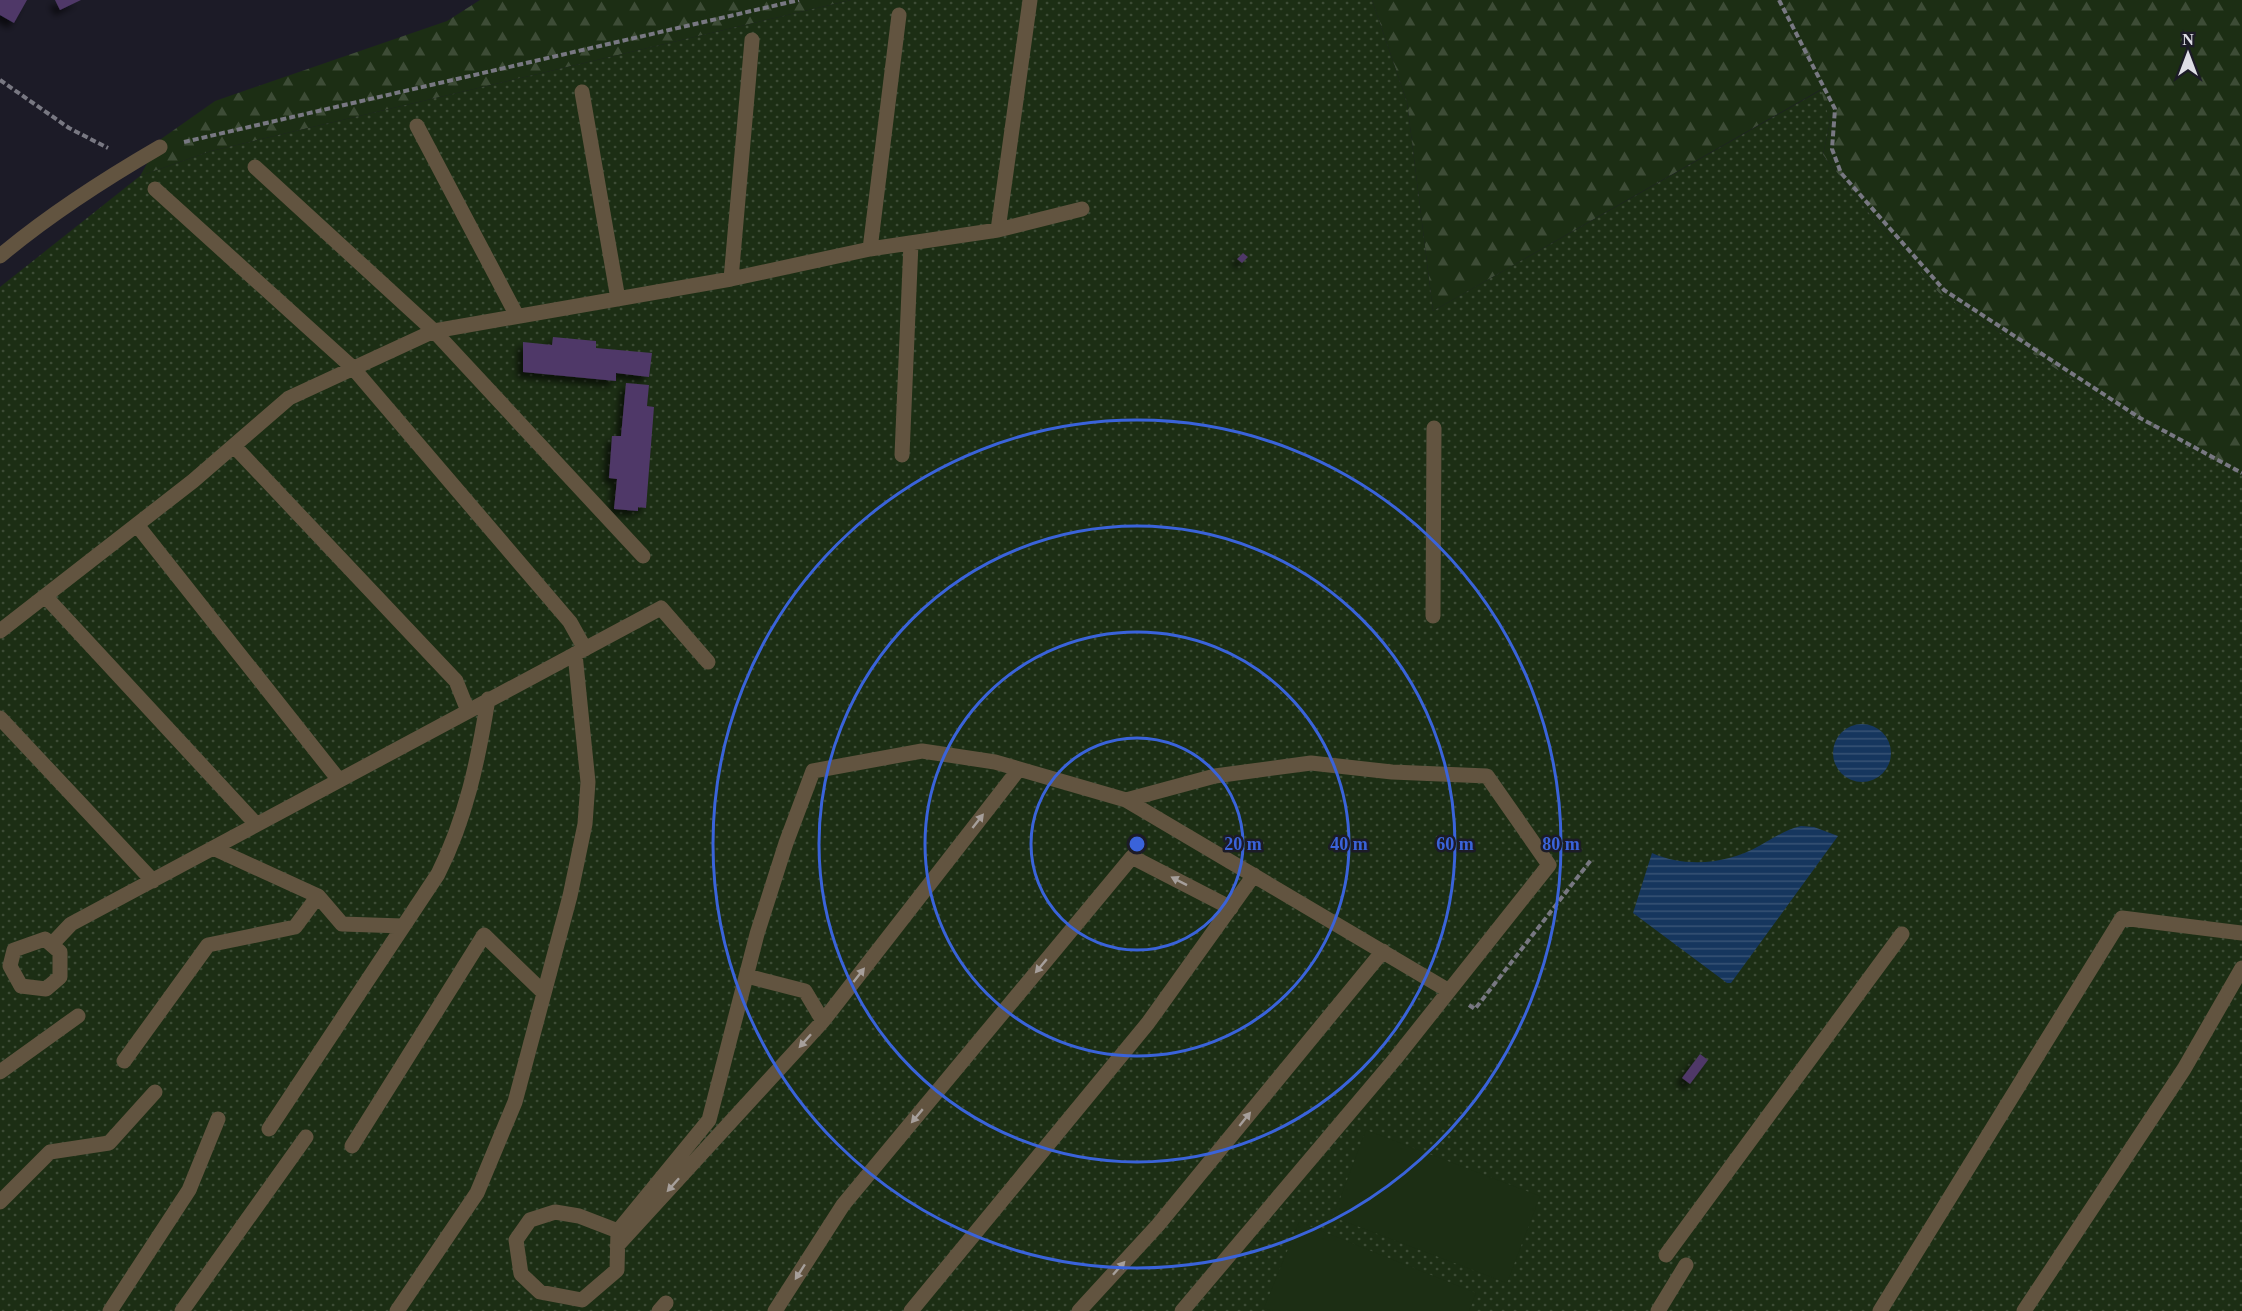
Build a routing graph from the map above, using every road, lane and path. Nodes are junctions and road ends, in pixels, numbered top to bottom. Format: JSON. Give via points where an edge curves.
{"nodes":[{"id":1,"x":800,"y":0,"type":"edge"},
{"id":2,"x":1030,"y":0,"type":"edge"},
{"id":3,"x":1779,"y":0,"type":"edge"},
{"id":4,"x":899,"y":15,"type":"dead end"},
{"id":5,"x":752,"y":40,"type":"dead end"},
{"id":6,"x":0,"y":80,"type":"edge"},
{"id":7,"x":582,"y":92,"type":"dead end"},
{"id":8,"x":417,"y":126,"type":"dead end"},
{"id":9,"x":160,"y":147,"type":"joint"},
{"id":10,"x":134,"y":162,"type":"junction"},
{"id":11,"x":255,"y":167,"type":"dead end"},
{"id":12,"x":155,"y":189,"type":"dead end"},
{"id":13,"x":1082,"y":209,"type":"dead end"},
{"id":14,"x":998,"y":230,"type":"junction"},
{"id":15,"x":911,"y":243,"type":"junction"},
{"id":16,"x":870,"y":249,"type":"junction"},
{"id":17,"x":0,"y":256,"type":"edge"},
{"id":18,"x":731,"y":279,"type":"junction"},
{"id":19,"x":618,"y":299,"type":"junction"},
{"id":20,"x":517,"y":316,"type":"junction"},
{"id":21,"x":434,"y":331,"type":"junction"},
{"id":22,"x":353,"y":368,"type":"junction"},
{"id":23,"x":1434,"y":428,"type":"dead end"},
{"id":24,"x":234,"y":446,"type":"junction"},
{"id":25,"x":902,"y":455,"type":"dead end"},
{"id":26,"x":2242,"y":473,"type":"edge"},
{"id":27,"x":136,"y":525,"type":"junction"},
{"id":28,"x":643,"y":556,"type":"dead end"},
{"id":29,"x":45,"y":596,"type":"junction"},
{"id":30,"x":1433,"y":616,"type":"dead end"},
{"id":31,"x":0,"y":631,"type":"edge"},
{"id":32,"x":580,"y":652,"type":"junction"},
{"id":33,"x":708,"y":662,"type":"dead end"},
{"id":34,"x":489,"y":699,"type":"junction"},
{"id":35,"x":468,"y":711,"type":"junction"},
{"id":36,"x":0,"y":718,"type":"edge"},
{"id":37,"x":1019,"y":769,"type":"junction"},
{"id":38,"x":339,"y":780,"type":"junction"},
{"id":39,"x":1126,"y":800,"type":"junction"},
{"id":40,"x":256,"y":824,"type":"junction"},
{"id":41,"x":213,"y":848,"type":"junction"},
{"id":42,"x":1254,"y":876,"type":"junction"},
{"id":43,"x":153,"y":881,"type":"junction"},
{"id":44,"x":318,"y":896,"type":"junction"},
{"id":45,"x":1231,"y":908,"type":"junction"},
{"id":46,"x":403,"y":926,"type":"junction"},
{"id":47,"x":2242,"y":933,"type":"edge"},
{"id":48,"x":1902,"y":934,"type":"dead end"},
{"id":49,"x":52,"y":943,"type":"junction"},
{"id":50,"x":1383,"y":951,"type":"junction"},
{"id":51,"x":5,"y":967,"type":"edge"},
{"id":52,"x":2242,"y":968,"type":"edge"},
{"id":53,"x":747,"y":976,"type":"junction"},
{"id":54,"x":1449,"y":991,"type":"junction"},
{"id":55,"x":544,"y":993,"type":"junction"},
{"id":56,"x":78,"y":1016,"type":"dead end"},
{"id":57,"x":823,"y":1022,"type":"junction"},
{"id":58,"x":124,"y":1061,"type":"dead end"},
{"id":59,"x":0,"y":1072,"type":"edge"},
{"id":60,"x":155,"y":1092,"type":"dead end"},
{"id":61,"x":218,"y":1119,"type":"dead end"},
{"id":62,"x":268,"y":1129,"type":"dead end"},
{"id":63,"x":306,"y":1137,"type":"dead end"},
{"id":64,"x":352,"y":1146,"type":"dead end"},
{"id":65,"x":0,"y":1202,"type":"edge"},
{"id":66,"x":618,"y":1238,"type":"junction"},
{"id":67,"x":1666,"y":1255,"type":"dead end"},
{"id":68,"x":1686,"y":1265,"type":"dead end"},
{"id":69,"x":110,"y":1311,"type":"edge"},
{"id":70,"x":182,"y":1311,"type":"edge"},
{"id":71,"x":397,"y":1311,"type":"edge"},
{"id":72,"x":775,"y":1311,"type":"edge"},
{"id":73,"x":911,"y":1311,"type":"edge"},
{"id":74,"x":1079,"y":1311,"type":"edge"},
{"id":75,"x":1182,"y":1311,"type":"edge"},
{"id":76,"x":1659,"y":1311,"type":"edge"},
{"id":77,"x":1880,"y":1311,"type":"edge"},
{"id":78,"x":2024,"y":1311,"type":"edge"}],
"edges":[{"from":1,"to":9,"type":"path"},
{"from":2,"to":14,"type":"street"},
{"from":3,"to":26,"type":"path","via":[[1835,109],[1832,148],[1841,173],[1944,290],[2140,418]]},
{"from":4,"to":16,"type":"street"},
{"from":5,"to":18,"type":"street"},
{"from":6,"to":10,"type":"path","via":[[69,128]]},
{"from":7,"to":19,"type":"street"},
{"from":8,"to":20,"type":"street"},
{"from":9,"to":10,"type":"street"},
{"from":10,"to":17,"type":"street","via":[[93,185]]},
{"from":11,"to":21,"type":"street"},
{"from":12,"to":22,"type":"street"},
{"from":13,"to":14,"type":"street"},
{"from":14,"to":15,"type":"street"},
{"from":15,"to":16,"type":"street"},
{"from":15,"to":25,"type":"street"},
{"from":16,"to":18,"type":"street"},
{"from":18,"to":19,"type":"street"},
{"from":19,"to":20,"type":"street"},
{"from":20,"to":21,"type":"street"},
{"from":21,"to":22,"type":"street"},
{"from":21,"to":28,"type":"street"},
{"from":22,"to":24,"type":"street","via":[[289,398]]},
{"from":22,"to":32,"type":"street","via":[[570,622]]},
{"from":23,"to":30,"type":"street"},
{"from":24,"to":27,"type":"street"},
{"from":24,"to":35,"type":"street","via":[[456,681]]},
{"from":27,"to":29,"type":"street"},
{"from":27,"to":38,"type":"street"},
{"from":29,"to":31,"type":"street"},
{"from":29,"to":40,"type":"street"},
{"from":32,"to":33,"type":"street","via":[[661,608]]},
{"from":32,"to":34,"type":"street"},
{"from":32,"to":55,"type":"street","via":[[588,772],[585,824]]},
{"from":34,"to":35,"type":"street"},
{"from":34,"to":46,"type":"street","via":[[468,800],[456,837],[438,874]]},
{"from":35,"to":38,"type":"street"},
{"from":36,"to":43,"type":"street"},
{"from":37,"to":39,"type":"street"},
{"from":37,"to":53,"type":"street","via":[[922,751],[813,771],[786,843]]},
{"from":57,"to":37,"type":"street","one_way":true},
{"from":38,"to":40,"type":"street"},
{"from":39,"to":42,"type":"street"},
{"from":39,"to":54,"type":"street","via":[[1215,776],[1311,763],[1486,776],[1549,865]]},
{"from":40,"to":41,"type":"street"},
{"from":41,"to":43,"type":"street"},
{"from":41,"to":44,"type":"street"},
{"from":42,"to":45,"type":"street"},
{"from":42,"to":50,"type":"street"},
{"from":43,"to":49,"type":"street","via":[[71,924]]},
{"from":44,"to":46,"type":"street","via":[[342,924]]},
{"from":44,"to":58,"type":"street","via":[[295,927],[208,945]]},
{"from":45,"to":72,"type":"street","one_way":true,"via":[[1132,857],[843,1204]]},
{"from":45,"to":73,"type":"street","via":[[1148,1023]]},
{"from":46,"to":62,"type":"street"},
{"from":47,"to":77,"type":"street","via":[[2121,918]]},
{"from":48,"to":67,"type":"street"},
{"from":49,"to":51,"type":"street","via":[[45,939],[14,950]]},
{"from":49,"to":51,"type":"street","via":[[60,952],[60,977],[46,989],[21,986]]},
{"from":50,"to":54,"type":"street"},
{"from":74,"to":50,"type":"street","one_way":true,"via":[[1158,1225]]},
{"from":52,"to":78,"type":"street","via":[[2184,1069]]},
{"from":53,"to":57,"type":"street","via":[[805,992]]},
{"from":53,"to":66,"type":"street","via":[[709,1120]]},
{"from":54,"to":75,"type":"street"},
{"from":55,"to":64,"type":"street","via":[[484,935]]},
{"from":55,"to":71,"type":"street","via":[[515,1102],[477,1193]]},
{"from":56,"to":59,"type":"street"},
{"from":57,"to":66,"type":"street","one_way":true},
{"from":60,"to":65,"type":"street","via":[[109,1143],[50,1152]]},
{"from":61,"to":69,"type":"street","via":[[189,1190]]},
{"from":63,"to":70,"type":"street"},
{"from":66,"to":66,"type":"street","via":[[579,1216],[555,1212],[530,1220],[516,1240],[521,1274],[540,1292],[582,1300],[617,1270]]},
{"from":68,"to":76,"type":"street"}]}
